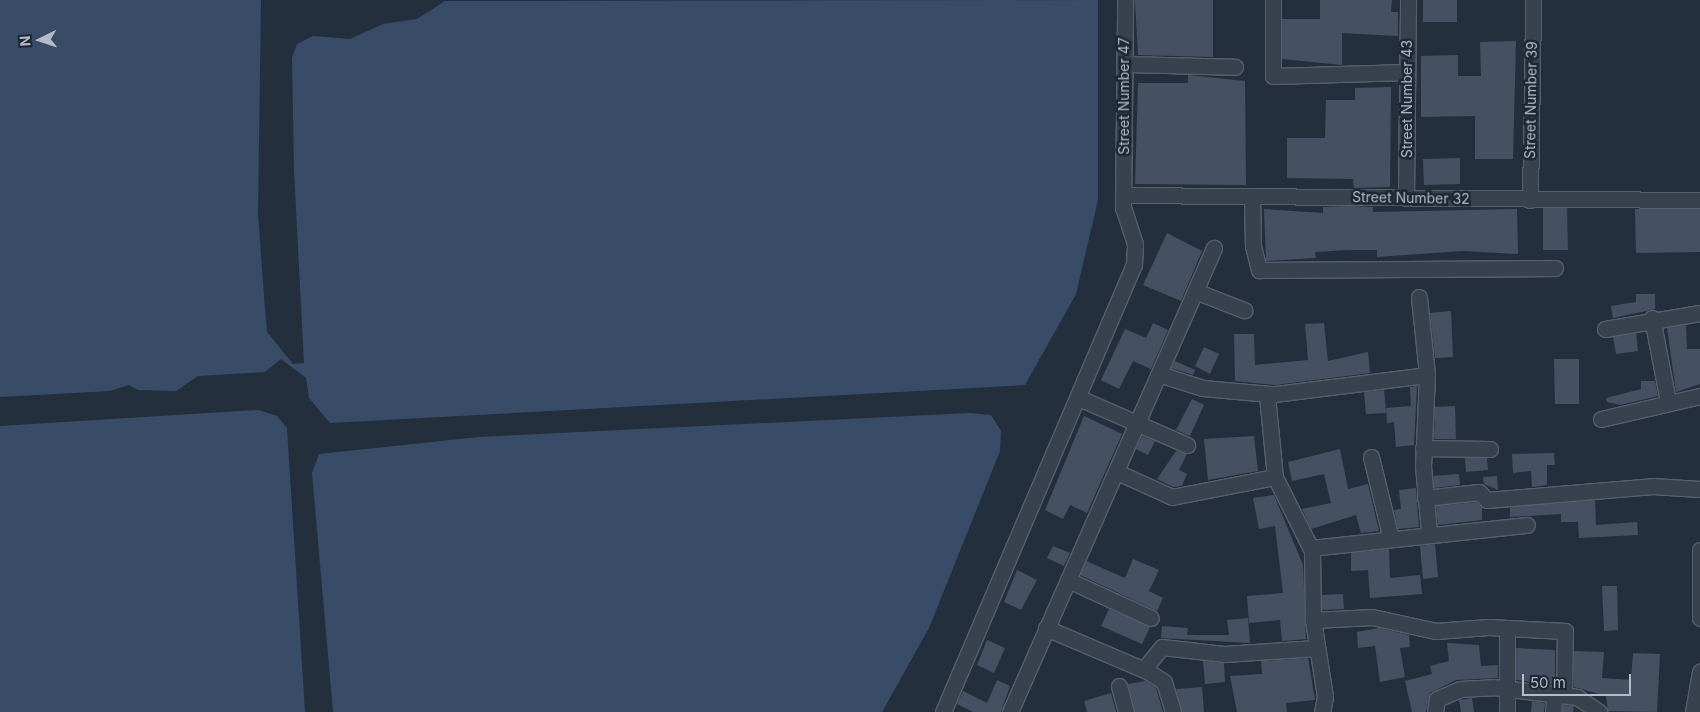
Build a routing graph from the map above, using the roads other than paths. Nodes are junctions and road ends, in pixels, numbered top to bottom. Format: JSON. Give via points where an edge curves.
{"nodes":[{"id":1,"x":1125,"y":0,"type":"edge"},
{"id":2,"x":1273,"y":0,"type":"edge"},
{"id":3,"x":1408,"y":0,"type":"edge"},
{"id":4,"x":1533,"y":0,"type":"edge"},
{"id":5,"x":1124,"y":64,"type":"junction"},
{"id":6,"x":1235,"y":67,"type":"dead end"},
{"id":7,"x":1407,"y":72,"type":"junction"},
{"id":8,"x":1123,"y":193,"type":"junction"},
{"id":9,"x":1252,"y":196,"type":"junction"},
{"id":10,"x":1406,"y":198,"type":"junction"},
{"id":11,"x":1530,"y":200,"type":"junction"},
{"id":12,"x":1700,"y":200,"type":"edge"},
{"id":13,"x":1214,"y":248,"type":"dead end"},
{"id":14,"x":1556,"y":268,"type":"dead end"},
{"id":15,"x":1195,"y":291,"type":"junction"},
{"id":16,"x":1419,"y":297,"type":"dead end"},
{"id":17,"x":1244,"y":310,"type":"dead end"},
{"id":18,"x":1700,"y":313,"type":"edge"},
{"id":19,"x":1652,"y":318,"type":"junction"},
{"id":20,"x":1605,"y":329,"type":"dead end"},
{"id":21,"x":1159,"y":374,"type":"junction"},
{"id":22,"x":1427,"y":375,"type":"junction"},
{"id":23,"x":1270,"y":394,"type":"junction"},
{"id":24,"x":1700,"y":396,"type":"edge"},
{"id":25,"x":1079,"y":398,"type":"junction"},
{"id":26,"x":1668,"y":401,"type":"junction"},
{"id":27,"x":1601,"y":418,"type":"dead end"},
{"id":28,"x":1138,"y":423,"type":"junction"},
{"id":29,"x":1187,"y":444,"type":"dead end"},
{"id":30,"x":1423,"y":448,"type":"junction"},
{"id":31,"x":1490,"y":449,"type":"dead end"},
{"id":32,"x":1371,"y":457,"type":"dead end"},
{"id":33,"x":1117,"y":472,"type":"junction"},
{"id":34,"x":1275,"y":477,"type":"junction"},
{"id":35,"x":1700,"y":488,"type":"edge"},
{"id":36,"x":1425,"y":498,"type":"junction"},
{"id":37,"x":1527,"y":525,"type":"dead end"},
{"id":38,"x":1429,"y":532,"type":"junction"},
{"id":39,"x":1391,"y":539,"type":"junction"},
{"id":40,"x":1311,"y":548,"type":"junction"},
{"id":41,"x":1700,"y":550,"type":"edge"},
{"id":42,"x":1068,"y":580,"type":"junction"},
{"id":43,"x":1151,"y":618,"type":"dead end"},
{"id":44,"x":1700,"y":618,"type":"edge"},
{"id":45,"x":1313,"y":620,"type":"junction"},
{"id":46,"x":1046,"y":628,"type":"junction"},
{"id":47,"x":1507,"y":628,"type":"junction"},
{"id":48,"x":1317,"y":648,"type":"junction"},
{"id":49,"x":1144,"y":669,"type":"junction"},
{"id":50,"x":1700,"y":672,"type":"edge"},
{"id":51,"x":1119,"y":686,"type":"dead end"},
{"id":52,"x":1504,"y":690,"type":"junction"},
{"id":53,"x":1560,"y":695,"type":"junction"},
{"id":54,"x":943,"y":712,"type":"edge"},
{"id":55,"x":1010,"y":712,"type":"edge"},
{"id":56,"x":1126,"y":712,"type":"edge"},
{"id":57,"x":1173,"y":712,"type":"edge"},
{"id":58,"x":1322,"y":712,"type":"edge"},
{"id":59,"x":1435,"y":712,"type":"edge"},
{"id":60,"x":1507,"y":712,"type":"edge"},
{"id":61,"x":1553,"y":712,"type":"edge"},
{"id":62,"x":1599,"y":712,"type":"edge"},
{"id":63,"x":1693,"y":712,"type":"edge"}],
"edges":[{"from":1,"to":5,"type":"street","name":"Street Number 47"},
{"from":2,"to":7,"type":"street","via":[[1273,76]]},
{"from":3,"to":7,"type":"street","name":"Street Number 43"},
{"from":4,"to":11,"type":"street","name":"Street Number 39"},
{"from":5,"to":6,"type":"street"},
{"from":5,"to":8,"type":"street","name":"Street Number 47"},
{"from":7,"to":10,"type":"street","name":"Street Number 43"},
{"from":8,"to":9,"type":"street","name":"Street Number 32"},
{"from":8,"to":25,"type":"street","name":"Street Number 47","via":[[1135,244],[1134,265]]},
{"from":9,"to":10,"type":"street","name":"Street Number 32"},
{"from":9,"to":14,"type":"street","via":[[1253,246],[1259,270]]},
{"from":10,"to":11,"type":"street","name":"Street Number 32"},
{"from":11,"to":12,"type":"street","name":"Street Number 32"},
{"from":13,"to":15,"type":"street"},
{"from":15,"to":17,"type":"street"},
{"from":15,"to":21,"type":"street"},
{"from":16,"to":22,"type":"street"},
{"from":18,"to":19,"type":"street"},
{"from":19,"to":20,"type":"street"},
{"from":19,"to":26,"type":"street","via":[[1663,354]]},
{"from":21,"to":23,"type":"street","via":[[1203,388]]},
{"from":21,"to":28,"type":"street"},
{"from":22,"to":23,"type":"street"},
{"from":22,"to":30,"type":"street"},
{"from":23,"to":34,"type":"street","via":[[1265,401]]},
{"from":24,"to":26,"type":"street"},
{"from":25,"to":28,"type":"street"},
{"from":25,"to":54,"type":"street","name":"Street Number 47"},
{"from":26,"to":27,"type":"street"},
{"from":28,"to":29,"type":"street"},
{"from":28,"to":33,"type":"street"},
{"from":30,"to":31,"type":"street"},
{"from":30,"to":36,"type":"street"},
{"from":32,"to":39,"type":"street"},
{"from":33,"to":34,"type":"street","via":[[1172,497]]},
{"from":33,"to":42,"type":"street"},
{"from":34,"to":40,"type":"street"},
{"from":35,"to":36,"type":"street","via":[[1665,485],[1487,500],[1479,492]]},
{"from":36,"to":38,"type":"street"},
{"from":37,"to":38,"type":"street"},
{"from":38,"to":39,"type":"street"},
{"from":39,"to":40,"type":"street"},
{"from":40,"to":45,"type":"street"},
{"from":41,"to":44,"type":"street"},
{"from":42,"to":43,"type":"street"},
{"from":42,"to":46,"type":"street"},
{"from":45,"to":47,"type":"street","via":[[1372,616],[1436,631]]},
{"from":45,"to":48,"type":"street"},
{"from":46,"to":49,"type":"street"},
{"from":46,"to":55,"type":"street"},
{"from":47,"to":52,"type":"street"},
{"from":47,"to":53,"type":"street","via":[[1567,631]]},
{"from":48,"to":49,"type":"street","via":[[1224,654],[1162,647]]},
{"from":48,"to":58,"type":"street","via":[[1325,698]]},
{"from":49,"to":57,"type":"street","via":[[1164,682]]},
{"from":50,"to":63,"type":"street"},
{"from":51,"to":56,"type":"street"},
{"from":52,"to":53,"type":"street"},
{"from":52,"to":59,"type":"street","via":[[1460,689],[1437,699]]},
{"from":52,"to":60,"type":"street"},
{"from":53,"to":61,"type":"street"},
{"from":53,"to":62,"type":"street","via":[[1581,698]]}]}
